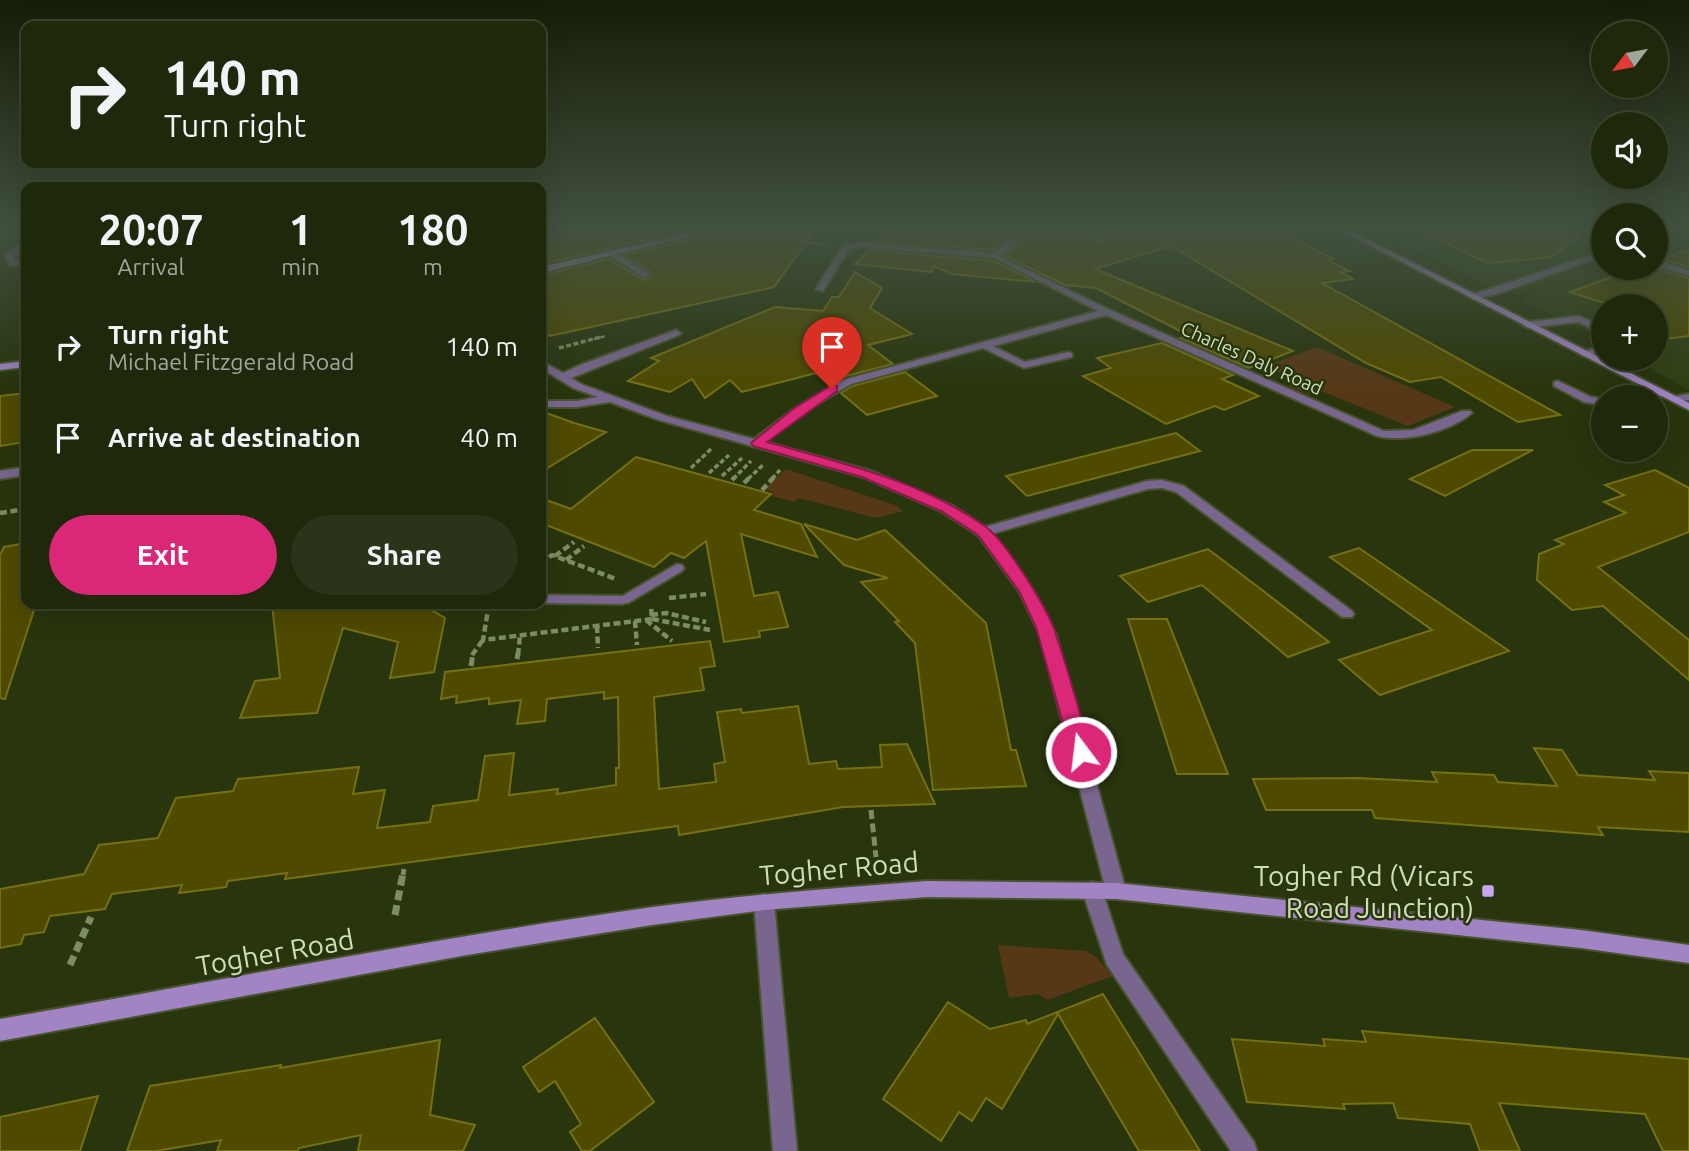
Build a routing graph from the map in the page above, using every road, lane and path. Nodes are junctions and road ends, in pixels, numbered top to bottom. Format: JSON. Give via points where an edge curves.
{"nodes":[{"id":1,"x":825,"y":281,"type":"edge"},
{"id":2,"x":1040,"y":281,"type":"edge"},
{"id":3,"x":1442,"y":281,"type":"edge"},
{"id":4,"x":1526,"y":281,"type":"edge"},
{"id":5,"x":820,"y":289,"type":"dead end"},
{"id":6,"x":1472,"y":296,"type":"junction"},
{"id":7,"x":1107,"y":312,"type":"junction"},
{"id":8,"x":1528,"y":325,"type":"junction"},
{"id":9,"x":1591,"y":325,"type":"edge"},
{"id":10,"x":676,"y":333,"type":"dead end"},
{"id":11,"x":984,"y":345,"type":"junction"},
{"id":12,"x":1591,"y":351,"type":"edge"},
{"id":13,"x":1583,"y":353,"type":"junction"},
{"id":14,"x":1068,"y":355,"type":"dead end"},
{"id":15,"x":21,"y":365,"type":"edge"},
{"id":16,"x":0,"y":368,"type":"edge"},
{"id":17,"x":546,"y":368,"type":"edge"},
{"id":18,"x":562,"y":378,"type":"junction"},
{"id":19,"x":1558,"y":384,"type":"dead end"},
{"id":20,"x":1669,"y":397,"type":"junction"},
{"id":21,"x":1689,"y":397,"type":"edge"},
{"id":22,"x":608,"y":399,"type":"junction"},
{"id":23,"x":1591,"y":400,"type":"edge"},
{"id":24,"x":546,"y":404,"type":"edge"},
{"id":25,"x":1689,"y":407,"type":"edge"},
{"id":26,"x":1466,"y":413,"type":"dead end"},
{"id":27,"x":714,"y":446,"type":"dead end"},
{"id":28,"x":756,"y":450,"type":"junction"},
{"id":29,"x":733,"y":451,"type":"dead end"},
{"id":30,"x":746,"y":455,"type":"dead end"},
{"id":31,"x":768,"y":461,"type":"dead end"},
{"id":32,"x":785,"y":465,"type":"dead end"},
{"id":33,"x":691,"y":468,"type":"dead end"},
{"id":34,"x":21,"y":472,"type":"edge"},
{"id":35,"x":709,"y":474,"type":"dead end"},
{"id":36,"x":0,"y":475,"type":"edge"},
{"id":37,"x":722,"y":476,"type":"dead end"},
{"id":38,"x":732,"y":480,"type":"dead end"},
{"id":39,"x":744,"y":483,"type":"dead end"},
{"id":40,"x":762,"y":490,"type":"dead end"},
{"id":41,"x":19,"y":510,"type":"dead end"},
{"id":42,"x":0,"y":513,"type":"edge"},
{"id":43,"x":983,"y":532,"type":"junction"},
{"id":44,"x":574,"y":542,"type":"dead end"},
{"id":45,"x":584,"y":546,"type":"dead end"},
{"id":46,"x":555,"y":556,"type":"junction"},
{"id":47,"x":546,"y":560,"type":"edge"},
{"id":48,"x":677,"y":568,"type":"dead end"},
{"id":49,"x":706,"y":594,"type":"dead end"},
{"id":50,"x":546,"y":599,"type":"edge"},
{"id":51,"x":665,"y":599,"type":"dead end"},
{"id":52,"x":1347,"y":614,"type":"dead end"},
{"id":53,"x":650,"y":618,"type":"junction"},
{"id":54,"x":635,"y":621,"type":"dead end"},
{"id":55,"x":706,"y":622,"type":"dead end"},
{"id":56,"x":597,"y":626,"type":"dead end"},
{"id":57,"x":710,"y":630,"type":"dead end"},
{"id":58,"x":520,"y":635,"type":"dead end"},
{"id":59,"x":483,"y":639,"type":"dead end"},
{"id":60,"x":672,"y":641,"type":"dead end"},
{"id":61,"x":637,"y":645,"type":"dead end"},
{"id":62,"x":598,"y":648,"type":"dead end"},
{"id":63,"x":517,"y":659,"type":"dead end"},
{"id":64,"x":471,"y":666,"type":"dead end"},
{"id":65,"x":871,"y":810,"type":"dead end"},
{"id":66,"x":876,"y":856,"type":"dead end"},
{"id":67,"x":404,"y":869,"type":"dead end"},
{"id":68,"x":1092,"y":890,"type":"junction"},
{"id":69,"x":1116,"y":891,"type":"junction"},
{"id":70,"x":764,"y":902,"type":"junction"},
{"id":71,"x":395,"y":915,"type":"dead end"},
{"id":72,"x":91,"y":917,"type":"dead end"},
{"id":73,"x":1689,"y":954,"type":"edge"},
{"id":74,"x":70,"y":965,"type":"dead end"},
{"id":75,"x":0,"y":1030,"type":"edge"},
{"id":76,"x":785,"y":1151,"type":"edge"},
{"id":77,"x":1245,"y":1151,"type":"edge"}],
"edges":[{"from":1,"to":5,"type":"street"},
{"from":2,"to":7,"type":"street","name":"Charles Daly Road"},
{"from":3,"to":6,"type":"street"},
{"from":4,"to":6,"type":"street"},
{"from":6,"to":8,"type":"street"},
{"from":7,"to":11,"type":"street"},
{"from":7,"to":26,"type":"street","name":"Charles Daly Road","via":[[1381,434],[1413,435]]},
{"from":8,"to":9,"type":"street","via":[[1579,319]]},
{"from":8,"to":13,"type":"street"},
{"from":10,"to":18,"type":"street"},
{"from":11,"to":14,"type":"street","via":[[1024,365]]},
{"from":11,"to":28,"type":"street","via":[[847,382],[797,411]]},
{"from":12,"to":13,"type":"street"},
{"from":13,"to":20,"type":"street"},
{"from":15,"to":16,"type":"street"},
{"from":17,"to":18,"type":"street"},
{"from":18,"to":22,"type":"street"},
{"from":19,"to":23,"type":"street"},
{"from":20,"to":21,"type":"street"},
{"from":20,"to":25,"type":"street"},
{"from":22,"to":24,"type":"street"},
{"from":22,"to":28,"type":"street"},
{"from":27,"to":33,"type":"path"},
{"from":28,"to":38,"type":"path"},
{"from":28,"to":43,"type":"street","via":[[867,474],[946,508]]},
{"from":29,"to":35,"type":"path"},
{"from":30,"to":37,"type":"path"},
{"from":31,"to":39,"type":"path"},
{"from":32,"to":40,"type":"path"},
{"from":34,"to":36,"type":"street"},
{"from":41,"to":42,"type":"path"},
{"from":43,"to":52,"type":"street","via":[[1162,484],[1180,489]]},
{"from":43,"to":69,"type":"street","via":[[1027,590],[1048,635]]},
{"from":44,"to":46,"type":"path"},
{"from":45,"to":46,"type":"path","via":[[564,559]]},
{"from":46,"to":47,"type":"path"},
{"from":48,"to":50,"type":"street","via":[[623,600]]},
{"from":49,"to":51,"type":"path"},
{"from":53,"to":55,"type":"path","via":[[666,613]]},
{"from":53,"to":57,"type":"path"},
{"from":53,"to":60,"type":"path"},
{"from":54,"to":61,"type":"path"},
{"from":56,"to":62,"type":"path"},
{"from":58,"to":63,"type":"path"},
{"from":59,"to":64,"type":"path","via":[[472,654]]},
{"from":65,"to":66,"type":"path"},
{"from":67,"to":71,"type":"path"},
{"from":68,"to":69,"type":"street","name":"Togher Road"},
{"from":68,"to":70,"type":"street","name":"Togher Road","via":[[927,889]]},
{"from":68,"to":77,"type":"street","via":[[1114,958]]},
{"from":69,"to":73,"type":"street","name":"Togher Road"},
{"from":70,"to":75,"type":"street","name":"Togher Road","via":[[467,946]]},
{"from":70,"to":76,"type":"street"},
{"from":72,"to":74,"type":"path"}]}
